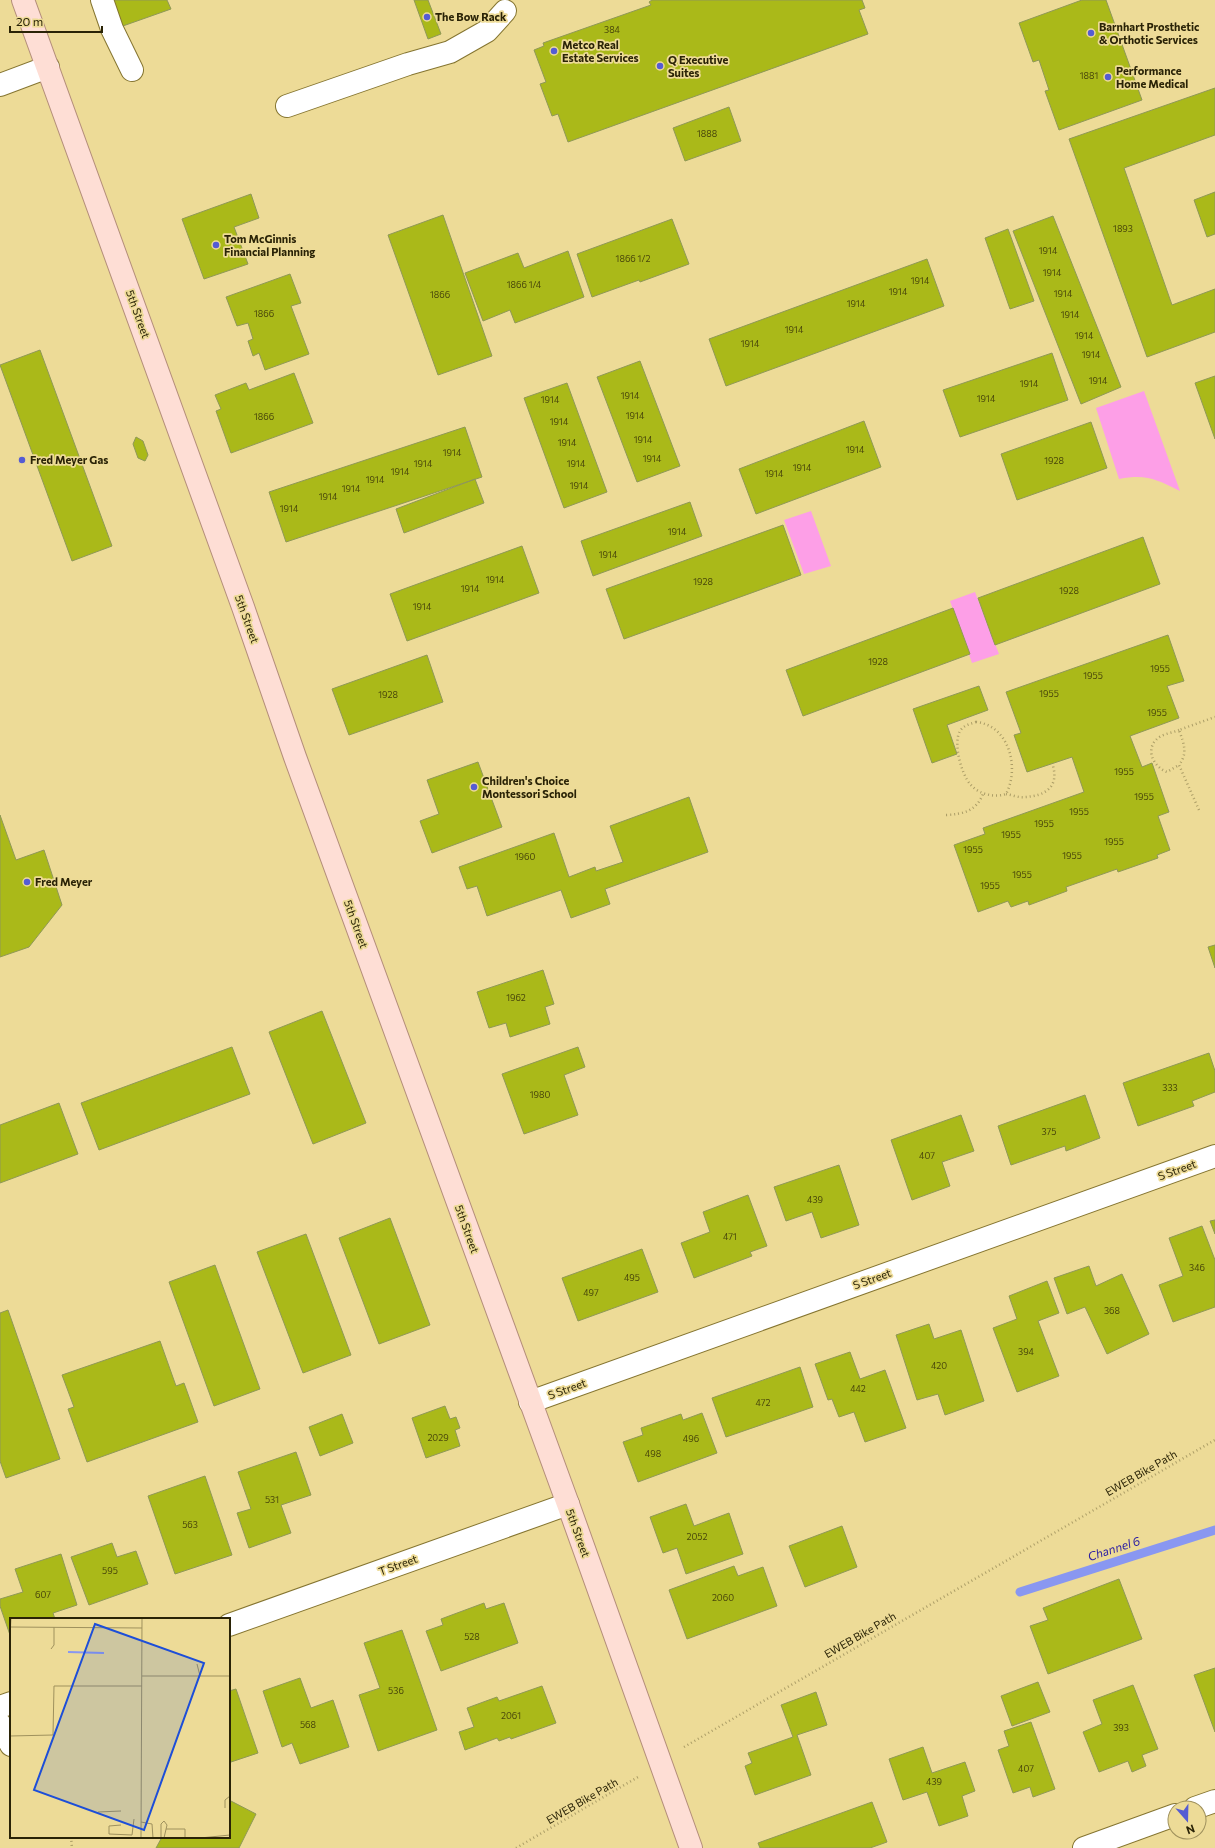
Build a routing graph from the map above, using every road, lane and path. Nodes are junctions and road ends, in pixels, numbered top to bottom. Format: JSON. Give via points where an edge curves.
{"nodes":[{"id":1,"x":23,"y":0,"type":"edge"},
{"id":2,"x":102,"y":0,"type":"edge"},
{"id":3,"x":505,"y":11,"type":"dead end"},
{"id":4,"x":48,"y":67,"type":"junction"},
{"id":5,"x":132,"y":70,"type":"dead end"},
{"id":6,"x":0,"y":85,"type":"edge"},
{"id":7,"x":288,"y":106,"type":"dead end"},
{"id":8,"x":1215,"y":717,"type":"edge"},
{"id":9,"x":1179,"y":730,"type":"junction"},
{"id":10,"x":1179,"y":765,"type":"junction"},
{"id":11,"x":1053,"y":766,"type":"dead end"},
{"id":12,"x":983,"y":794,"type":"junction"},
{"id":13,"x":1006,"y":794,"type":"junction"},
{"id":14,"x":1199,"y":810,"type":"dead end"},
{"id":15,"x":946,"y":815,"type":"dead end"},
{"id":16,"x":1215,"y":1156,"type":"edge"},
{"id":17,"x":530,"y":1402,"type":"junction"},
{"id":18,"x":1215,"y":1440,"type":"edge"},
{"id":19,"x":568,"y":1504,"type":"junction"},
{"id":20,"x":230,"y":1625,"type":"edge"},
{"id":21,"x":10,"y":1703,"type":"edge"},
{"id":22,"x":0,"y":1707,"type":"edge"},
{"id":23,"x":0,"y":1724,"type":"edge"},
{"id":24,"x":10,"y":1742,"type":"edge"},
{"id":25,"x":659,"y":1762,"type":"junction"},
{"id":26,"x":1167,"y":1818,"type":"edge"},
{"id":27,"x":71,"y":1838,"type":"edge"},
{"id":28,"x":72,"y":1848,"type":"edge"},
{"id":29,"x":516,"y":1848,"type":"edge"},
{"id":30,"x":691,"y":1848,"type":"edge"},
{"id":31,"x":1084,"y":1848,"type":"edge"}],
"edges":[{"from":1,"to":4,"type":"main road","name":"5th Street"},
{"from":2,"to":5,"type":"street","via":[[112,29]]},
{"from":3,"to":7,"type":"street","via":[[487,31],[450,52]]},
{"from":4,"to":6,"type":"street"},
{"from":4,"to":17,"type":"main road","name":"5th Street"},
{"from":8,"to":9,"type":"path"},
{"from":9,"to":10,"type":"path","via":[[1185,751],[1184,759]]},
{"from":9,"to":10,"type":"path","via":[[1156,740],[1151,752],[1162,770],[1167,772]]},
{"from":10,"to":14,"type":"path"},
{"from":11,"to":13,"type":"path","via":[[1056,777],[1049,789],[1023,798]]},
{"from":12,"to":13,"type":"path"},
{"from":12,"to":13,"type":"path","via":[[966,778],[958,749],[960,730],[976,722],[981,722],[998,734],[1011,753],[1012,775]]},
{"from":12,"to":15,"type":"path","via":[[975,807],[958,814]]},
{"from":16,"to":17,"type":"street","name":"S Street"},
{"from":17,"to":19,"type":"main road","name":"5th Street"},
{"from":18,"to":25,"type":"path","name":"EWEB Bike Path"},
{"from":19,"to":20,"type":"street","name":"T Street"},
{"from":19,"to":25,"type":"main road","name":"5th Street"},
{"from":21,"to":22,"type":"street"},
{"from":23,"to":24,"type":"street"},
{"from":25,"to":29,"type":"path","name":"EWEB Bike Path","via":[[623,1786]]},
{"from":25,"to":30,"type":"main road","name":"5th Street"},
{"from":26,"to":31,"type":"street"},
{"from":27,"to":28,"type":"path"}]}
